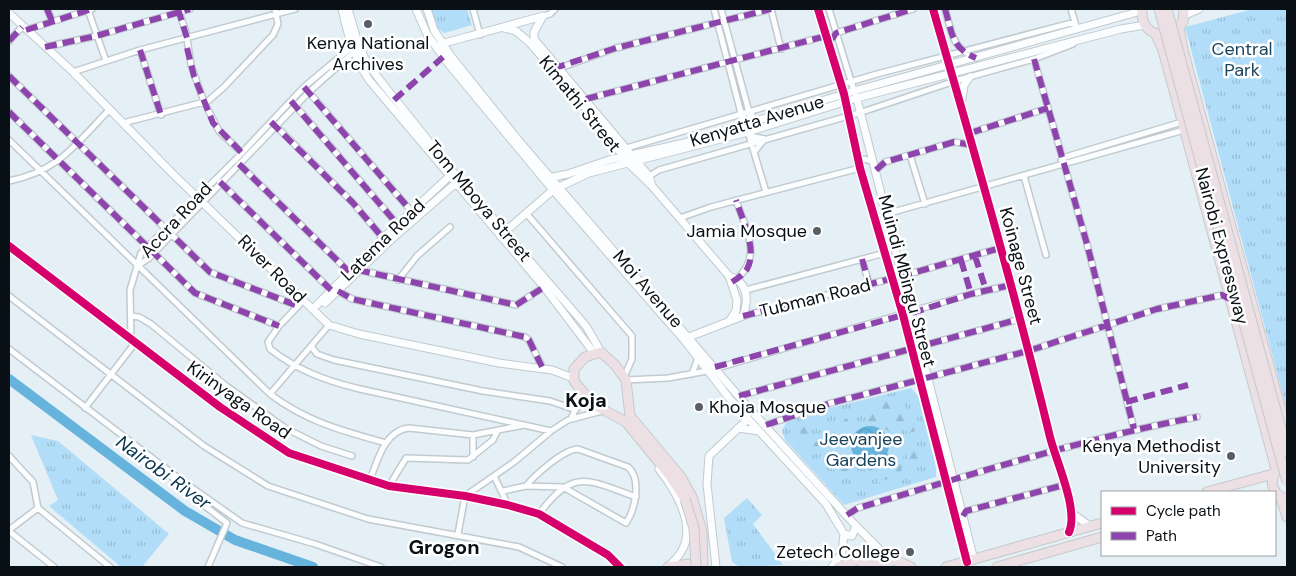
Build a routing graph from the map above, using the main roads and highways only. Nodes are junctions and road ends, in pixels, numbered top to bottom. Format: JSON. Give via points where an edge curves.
{"nodes":[{"id":1,"x":342,"y":9,"type":"edge"},
{"id":2,"x":348,"y":9,"type":"edge"},
{"id":3,"x":416,"y":9,"type":"edge"},
{"id":4,"x":427,"y":9,"type":"edge"},
{"id":5,"x":1160,"y":9,"type":"edge"},
{"id":6,"x":1167,"y":9,"type":"edge"},
{"id":7,"x":1199,"y":9,"type":"edge"},
{"id":8,"x":1142,"y":10,"type":"edge"},
{"id":9,"x":1184,"y":12,"type":"edge"},
{"id":10,"x":9,"y":13,"type":"edge"},
{"id":11,"x":1145,"y":25,"type":"junction"},
{"id":12,"x":504,"y":28,"type":"junction"},
{"id":13,"x":1179,"y":28,"type":"junction"},
{"id":14,"x":1155,"y":33,"type":"junction"},
{"id":15,"x":439,"y":45,"type":"junction"},
{"id":16,"x":557,"y":69,"type":"junction"},
{"id":17,"x":952,"y":69,"type":"junction"},
{"id":18,"x":970,"y":77,"type":"road end"},
{"id":19,"x":856,"y":94,"type":"junction"},
{"id":20,"x":844,"y":97,"type":"junction"},
{"id":21,"x":962,"y":106,"type":"junction"},
{"id":22,"x":749,"y":112,"type":"road end"},
{"id":23,"x":741,"y":113,"type":"road end"},
{"id":24,"x":754,"y":122,"type":"junction"},
{"id":25,"x":760,"y":128,"type":"junction"},
{"id":26,"x":748,"y":131,"type":"junction"},
{"id":27,"x":622,"y":149,"type":"junction"},
{"id":28,"x":623,"y":157,"type":"junction"},
{"id":29,"x":634,"y":159,"type":"junction"},
{"id":30,"x":628,"y":164,"type":"junction"},
{"id":31,"x":876,"y":170,"type":"junction"},
{"id":32,"x":452,"y":175,"type":"junction"},
{"id":33,"x":862,"y":175,"type":"junction"},
{"id":34,"x":548,"y":178,"type":"junction"},
{"id":35,"x":646,"y":178,"type":"junction"},
{"id":36,"x":456,"y":183,"type":"junction"},
{"id":37,"x":556,"y":188,"type":"junction"},
{"id":38,"x":503,"y":234,"type":"junction"},
{"id":39,"x":9,"y":246,"type":"edge"},
{"id":40,"x":372,"y":253,"type":"junction"},
{"id":41,"x":349,"y":275,"type":"junction"},
{"id":42,"x":733,"y":279,"type":"junction"},
{"id":43,"x":314,"y":310,"type":"junction"},
{"id":44,"x":743,"y":316,"type":"joint"},
{"id":45,"x":730,"y":320,"type":"junction"},
{"id":46,"x":689,"y":337,"type":"junction"},
{"id":47,"x":915,"y":348,"type":"junction"},
{"id":48,"x":598,"y":353,"type":"junction"},
{"id":49,"x":573,"y":378,"type":"junction"},
{"id":50,"x":748,"y":420,"type":"junction"},
{"id":51,"x":624,"y":421,"type":"junction"},
{"id":52,"x":738,"y":428,"type":"junction"},
{"id":53,"x":759,"y":431,"type":"junction"},
{"id":54,"x":1286,"y":440,"type":"edge"},
{"id":55,"x":1287,"y":451,"type":"edge"},
{"id":56,"x":1287,"y":462,"type":"edge"},
{"id":57,"x":1275,"y":471,"type":"junction"},
{"id":58,"x":950,"y":481,"type":"junction"},
{"id":59,"x":1287,"y":482,"type":"edge"},
{"id":60,"x":1210,"y":491,"type":"edge"},
{"id":61,"x":1278,"y":495,"type":"edge"},
{"id":62,"x":688,"y":498,"type":"junction"},
{"id":63,"x":1073,"y":514,"type":"junction"},
{"id":64,"x":1287,"y":517,"type":"edge"},
{"id":65,"x":1101,"y":523,"type":"edge"},
{"id":66,"x":856,"y":526,"type":"junction"},
{"id":67,"x":1090,"y":526,"type":"junction"},
{"id":68,"x":1070,"y":532,"type":"junction"},
{"id":69,"x":844,"y":534,"type":"junction"},
{"id":70,"x":1101,"y":537,"type":"edge"},
{"id":71,"x":887,"y":557,"type":"junction"},
{"id":72,"x":970,"y":561,"type":"junction"},
{"id":73,"x":864,"y":566,"type":"edge"},
{"id":74,"x":620,"y":567,"type":"edge"},
{"id":75,"x":668,"y":567,"type":"edge"},
{"id":76,"x":697,"y":567,"type":"edge"},
{"id":77,"x":703,"y":567,"type":"edge"},
{"id":78,"x":716,"y":567,"type":"edge"},
{"id":79,"x":832,"y":567,"type":"edge"},
{"id":80,"x":838,"y":567,"type":"edge"},
{"id":81,"x":888,"y":567,"type":"edge"},
{"id":82,"x":911,"y":567,"type":"edge"},
{"id":83,"x":946,"y":567,"type":"edge"},
{"id":84,"x":997,"y":567,"type":"edge"}],
"edges":[{"from":1,"to":32,"type":"main road","name":"Tom Mboya Street","via":[[352,49],[369,80]]},
{"from":2,"to":32,"type":"main road","name":"Tom Mboya Street","via":[[359,46],[378,79]]},
{"from":3,"to":15,"type":"main road","name":"Moi Avenue","via":[[427,34]]},
{"from":4,"to":15,"type":"main road","name":"Moi Avenue"},
{"from":5,"to":59,"type":"highway","name":"Nairobi Expressway","bridge":true},
{"from":6,"to":54,"type":"highway","name":"Nairobi Expressway","bridge":true},
{"from":7,"to":9,"type":"main road"},
{"from":8,"to":11,"type":"highway"},
{"from":8,"to":17,"type":"main road","name":"Kenyatta Avenue","via":[[1076,26],[976,58]]},
{"from":9,"to":13,"type":"highway"},
{"from":10,"to":43,"type":"main road","name":"River Road"},
{"from":11,"to":14,"type":"highway"},
{"from":11,"to":17,"type":"main road","name":"Kenyatta Avenue"},
{"from":12,"to":15,"type":"main road"},
{"from":12,"to":16,"type":"main road","name":"Kimathi Street","via":[[521,34]]},
{"from":12,"to":16,"type":"main road","name":"Kimathi Street","via":[[543,16],[533,36]]},
{"from":13,"to":14,"type":"highway","via":[[1166,35]]},
{"from":13,"to":54,"type":"highway"},
{"from":14,"to":57,"type":"highway","via":[[1163,50]]},
{"from":15,"to":34,"type":"main road","name":"Moi Avenue"},
{"from":16,"to":27,"type":"main road","name":"Kimathi Street"},
{"from":16,"to":27,"type":"main road","name":"Kimathi Street","via":[[586,99]]},
{"from":17,"to":19,"type":"main road","name":"Kenyatta Avenue"},
{"from":17,"to":21,"type":"main road","name":"Koinage Street"},
{"from":18,"to":21,"type":"main road","via":[[964,85]]},
{"from":19,"to":20,"type":"main road","name":"Kenyatta Avenue"},
{"from":19,"to":31,"type":"main road","name":"Muindi Mbingu Street"},
{"from":20,"to":24,"type":"main road","name":"Kenyatta Avenue"},
{"from":20,"to":25,"type":"main road","name":"Kenyatta Avenue"},
{"from":20,"to":33,"type":"main road","name":"Muindi Mbingu Street"},
{"from":21,"to":63,"type":"main road","name":"Koinage Street"},
{"from":22,"to":24,"type":"main road"},
{"from":23,"to":26,"type":"main road"},
{"from":24,"to":25,"type":"main road"},
{"from":24,"to":26,"type":"main road","name":"Kenyatta Avenue"},
{"from":25,"to":26,"type":"main road","name":"Kenyatta Avenue"},
{"from":26,"to":29,"type":"main road","name":"Kenyatta Avenue","via":[[684,143]]},
{"from":27,"to":28,"type":"main road","name":"Kimathi Street"},
{"from":27,"to":29,"type":"main road","name":"Kimathi Street"},
{"from":28,"to":29,"type":"main road","name":"Kenyatta Avenue"},
{"from":28,"to":30,"type":"main road","name":"Kimathi Street"},
{"from":28,"to":34,"type":"main road","name":"Kenyatta Avenue"},
{"from":29,"to":30,"type":"main road","name":"Kenyatta Avenue"},
{"from":29,"to":35,"type":"main road","name":"Kimathi Street"},
{"from":30,"to":35,"type":"main road","name":"Kimathi Street"},
{"from":30,"to":37,"type":"main road","name":"Kenyatta Avenue","via":[[589,173]]},
{"from":31,"to":33,"type":"main road","via":[[871,179]]},
{"from":31,"to":47,"type":"main road","name":"Muindi Mbingu Street","via":[[912,312]]},
{"from":32,"to":36,"type":"main road","name":"Tom Mboya Street"},
{"from":32,"to":38,"type":"main road","name":"Tom Mboya Street"},
{"from":32,"to":40,"type":"main road","name":"Latema Road","via":[[383,238]]},
{"from":33,"to":47,"type":"main road","name":"Muindi Mbingu Street"},
{"from":34,"to":37,"type":"main road","name":"Moi Avenue"},
{"from":35,"to":42,"type":"main road","name":"Kimathi Street"},
{"from":36,"to":38,"type":"main road","name":"Tom Mboya Street"},
{"from":36,"to":40,"type":"main road","name":"Latema Road"},
{"from":37,"to":38,"type":"main road","name":"Kenyatta Avenue"},
{"from":37,"to":46,"type":"main road","name":"Moi Avenue"},
{"from":37,"to":50,"type":"main road","name":"Moi Avenue"},
{"from":38,"to":48,"type":"main road","name":"Tom Mboya Street"},
{"from":38,"to":48,"type":"main road","name":"Tom Mboya Street","via":[[586,326]]},
{"from":39,"to":74,"type":"main road","name":"Kirinyaga Road","via":[[220,407],[277,446],[389,486],[465,496],[539,514],[608,555]]},
{"from":40,"to":41,"type":"main road","name":"Latema Road"},
{"from":40,"to":41,"type":"main road","name":"Latema Road","via":[[358,270]]},
{"from":41,"to":43,"type":"main road","name":"Latema Road"},
{"from":42,"to":44,"type":"main road","name":"Kimathi Street","via":[[746,290]]},
{"from":42,"to":45,"type":"main road","name":"Kimathi Street","via":[[737,305]]},
{"from":43,"to":49,"type":"main road","name":"River Road","via":[[329,325],[359,334],[506,365],[543,369]]},
{"from":44,"to":45,"type":"main road","name":"Tubman Road"},
{"from":45,"to":46,"type":"main road","name":"Tubman Road"},
{"from":46,"to":66,"type":"main road","name":"Moi Avenue"},
{"from":47,"to":58,"type":"main road","name":"Muindi Mbingu Street"},
{"from":48,"to":49,"type":"highway","via":[[576,364]]},
{"from":48,"to":62,"type":"highway","via":[[615,365],[625,379],[630,416],[681,477]]},
{"from":49,"to":51,"type":"highway","via":[[601,410]]},
{"from":50,"to":52,"type":"main road"},
{"from":50,"to":53,"type":"main road","name":"Moi Avenue"},
{"from":51,"to":62,"type":"highway"},
{"from":51,"to":75,"type":"main road","via":[[675,491],[680,504],[688,536],[681,553]]},
{"from":52,"to":53,"type":"main road"},
{"from":52,"to":78,"type":"main road","via":[[713,450],[708,461],[707,484]]},
{"from":53,"to":69,"type":"main road","name":"Moi Avenue","via":[[826,504]]},
{"from":54,"to":55,"type":"highway","name":"Nairobi Expressway","bridge":true},
{"from":56,"to":57,"type":"highway"},
{"from":57,"to":60,"type":"highway"},
{"from":57,"to":61,"type":"highway","via":[[1272,480]]},
{"from":58,"to":72,"type":"main road","name":"Muindi Mbingu Street"},
{"from":58,"to":72,"type":"main road","name":"Muindi Mbingu Street","via":[[963,516]]},
{"from":61,"to":64,"type":"highway"},
{"from":62,"to":76,"type":"highway","bridge":true},
{"from":62,"to":77,"type":"highway","via":[[702,531]]},
{"from":63,"to":67,"type":"main road"},
{"from":63,"to":68,"type":"main road","name":"Koinage Street"},
{"from":65,"to":67,"type":"highway"},
{"from":66,"to":69,"type":"main road","via":[[852,536]]},
{"from":66,"to":71,"type":"main road","name":"Moi Avenue"},
{"from":67,"to":68,"type":"highway"},
{"from":68,"to":72,"type":"highway"},
{"from":69,"to":79,"type":"main road","via":[[842,553]]},
{"from":70,"to":84,"type":"highway"},
{"from":71,"to":80,"type":"highway","via":[[866,556]]},
{"from":71,"to":82,"type":"highway"},
{"from":72,"to":83,"type":"highway"},
{"from":73,"to":81,"type":"highway"},
{"from":75,"to":76,"type":"highway","via":[[689,564]]}]}
